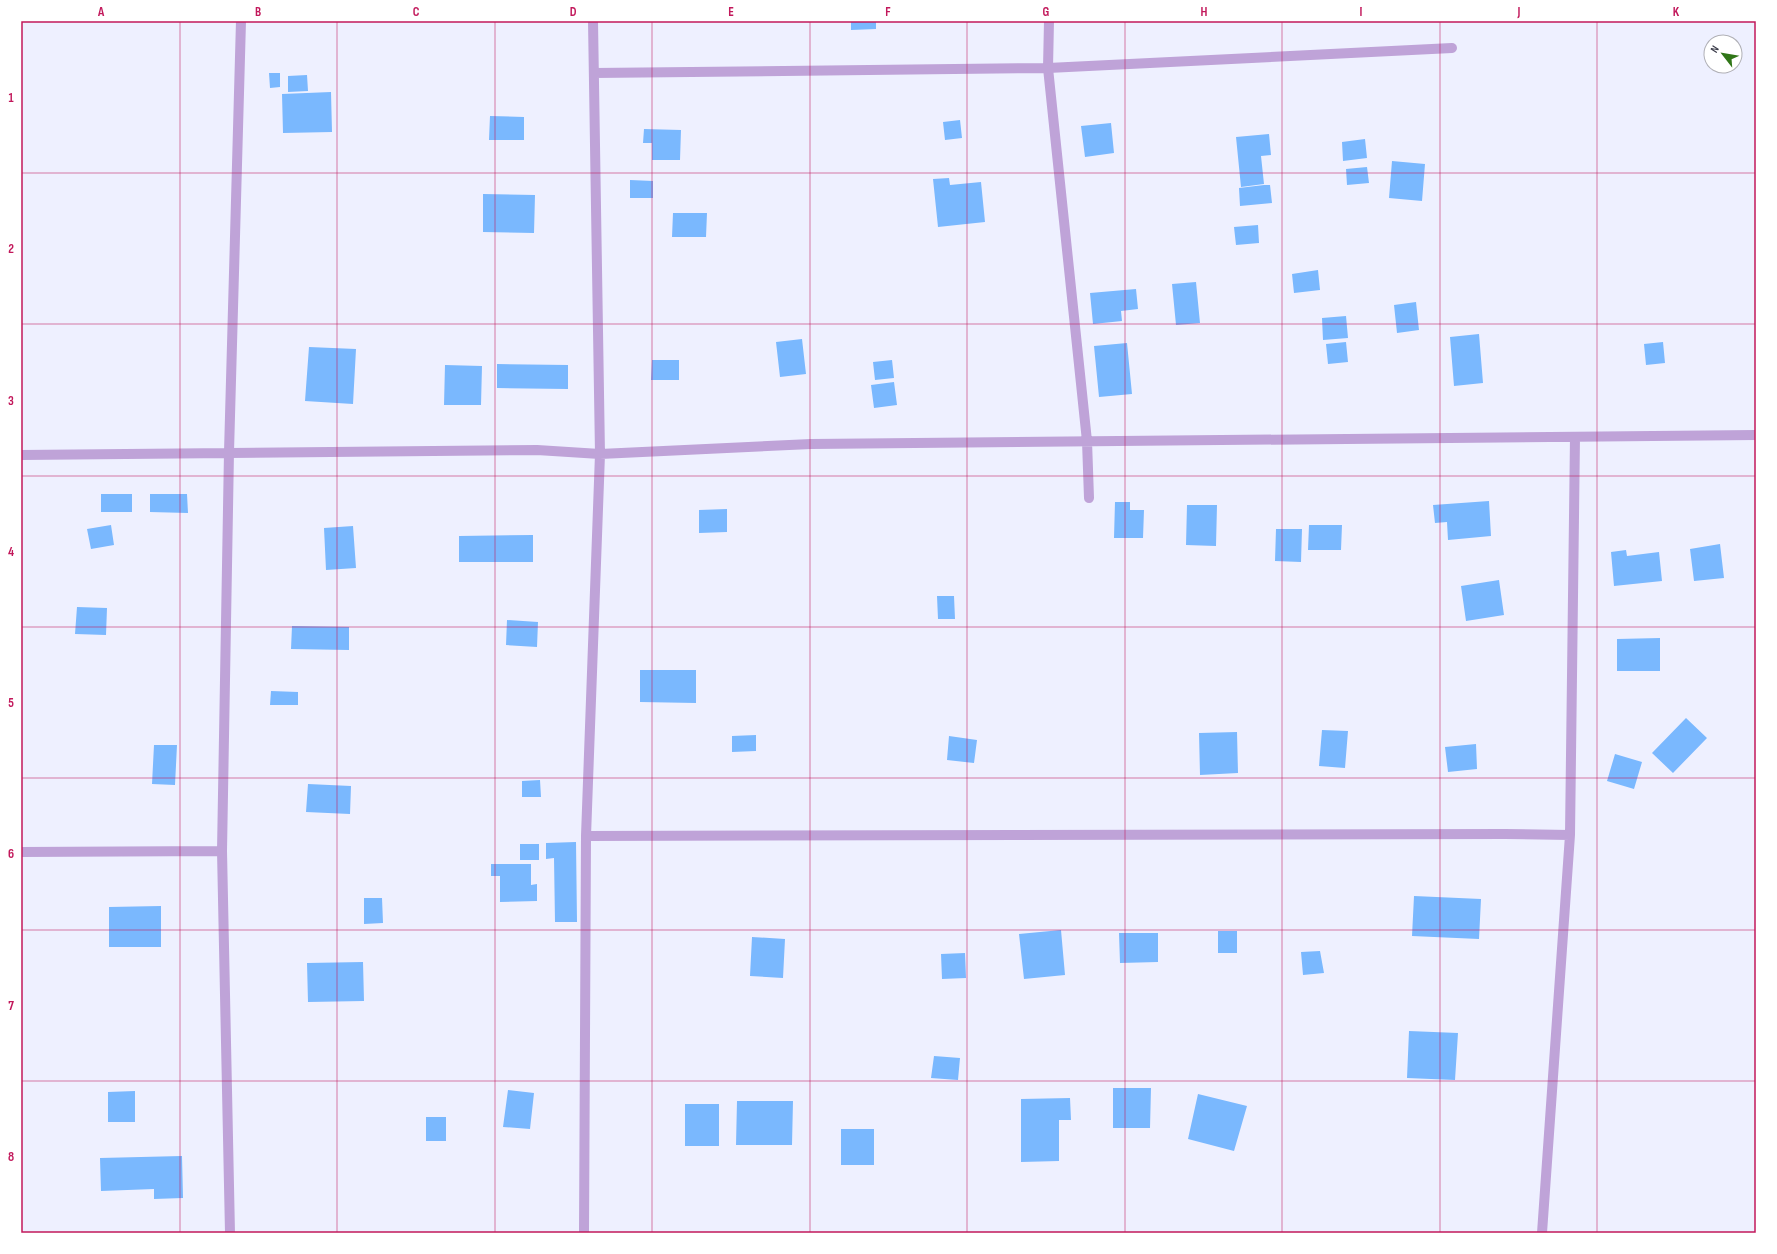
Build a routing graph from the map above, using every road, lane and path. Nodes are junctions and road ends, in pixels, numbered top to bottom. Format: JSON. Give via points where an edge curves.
{"nodes":[{"id":1,"x":241,"y":21,"type":"edge"},
{"id":2,"x":593,"y":21,"type":"edge"},
{"id":3,"x":1049,"y":21,"type":"edge"},
{"id":4,"x":1452,"y":48,"type":"dead end"},
{"id":5,"x":1048,"y":68,"type":"junction"},
{"id":6,"x":594,"y":73,"type":"junction"},
{"id":7,"x":1756,"y":435,"type":"edge"},
{"id":8,"x":1576,"y":436,"type":"junction"},
{"id":9,"x":1087,"y":441,"type":"junction"},
{"id":10,"x":230,"y":452,"type":"junction"},
{"id":11,"x":600,"y":454,"type":"junction"},
{"id":12,"x":21,"y":455,"type":"edge"},
{"id":13,"x":1089,"y":498,"type":"dead end"},
{"id":14,"x":1570,"y":835,"type":"junction"},
{"id":15,"x":586,"y":836,"type":"junction"},
{"id":16,"x":21,"y":852,"type":"edge"},
{"id":17,"x":222,"y":852,"type":"junction"},
{"id":18,"x":230,"y":1233,"type":"edge"},
{"id":19,"x":584,"y":1233,"type":"edge"},
{"id":20,"x":1542,"y":1233,"type":"edge"}],
"edges":[{"from":1,"to":10,"type":"street"},
{"from":2,"to":6,"type":"street"},
{"from":3,"to":5,"type":"street"},
{"from":4,"to":5,"type":"street"},
{"from":5,"to":6,"type":"street"},
{"from":5,"to":9,"type":"street"},
{"from":6,"to":11,"type":"street"},
{"from":7,"to":8,"type":"street"},
{"from":8,"to":9,"type":"street"},
{"from":8,"to":14,"type":"street"},
{"from":9,"to":11,"type":"street","via":[[811,444]]},
{"from":9,"to":13,"type":"street"},
{"from":10,"to":11,"type":"street","via":[[537,450]]},
{"from":10,"to":12,"type":"street"},
{"from":10,"to":17,"type":"street"},
{"from":11,"to":15,"type":"street"},
{"from":14,"to":15,"type":"street"},
{"from":14,"to":20,"type":"street"},
{"from":15,"to":19,"type":"street"},
{"from":16,"to":17,"type":"street"},
{"from":17,"to":18,"type":"street"}]}
